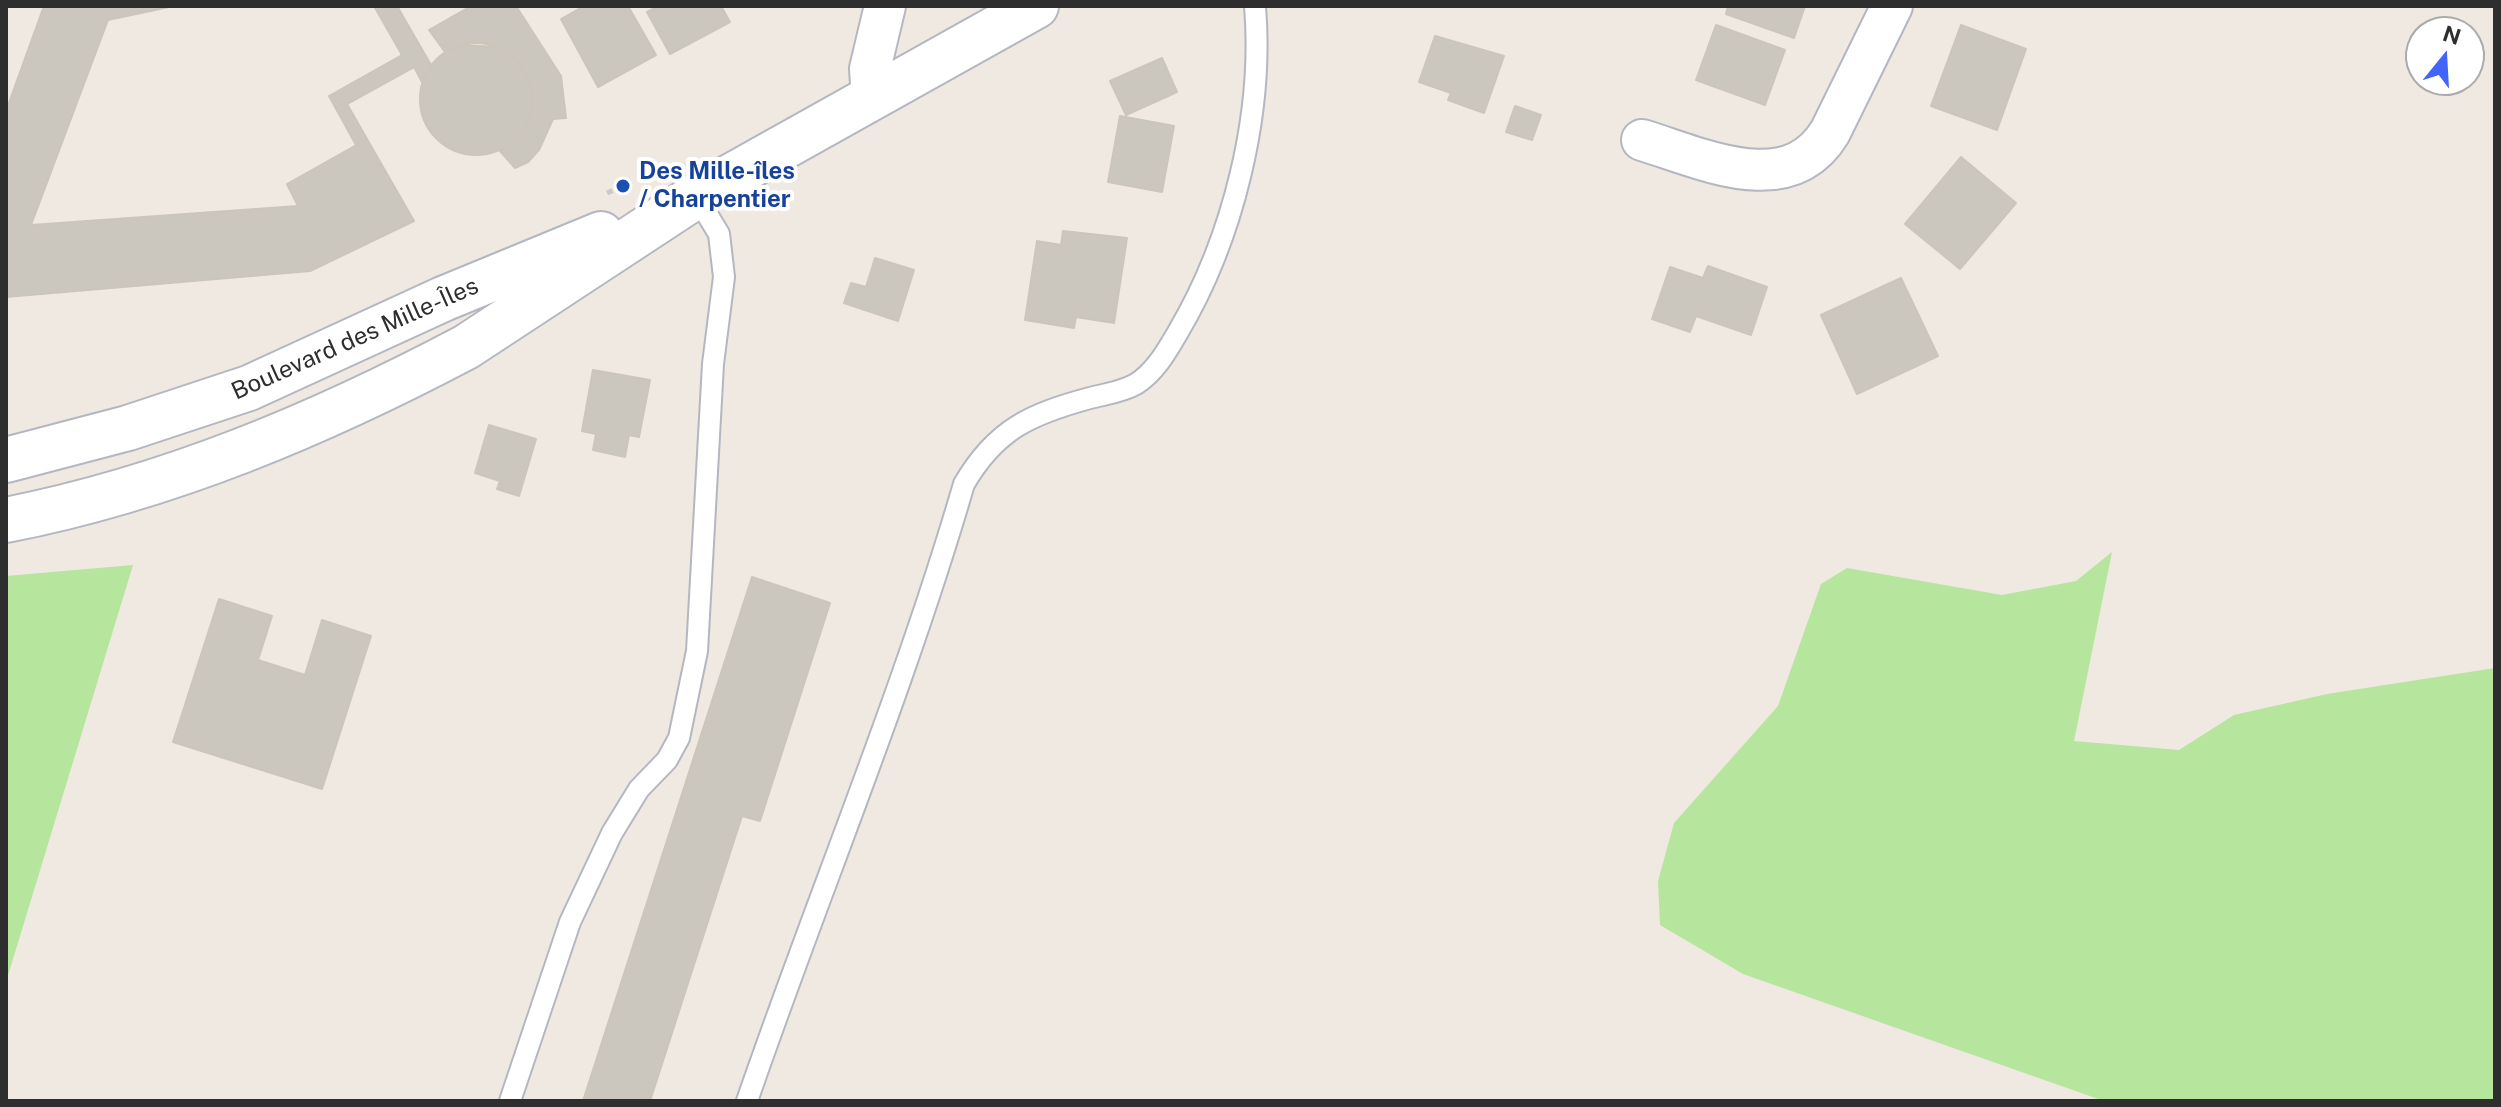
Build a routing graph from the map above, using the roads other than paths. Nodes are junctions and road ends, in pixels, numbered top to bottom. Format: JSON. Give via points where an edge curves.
{"nodes":[{"id":1,"x":885,"y":6,"type":"edge"},
{"id":2,"x":1036,"y":6,"type":"edge"},
{"id":3,"x":1255,"y":6,"type":"edge"},
{"id":4,"x":1892,"y":6,"type":"edge"},
{"id":5,"x":872,"y":97,"type":"junction"},
{"id":6,"x":1642,"y":140,"type":"dead end"},
{"id":7,"x":696,"y":196,"type":"junction"},
{"id":8,"x":6,"y":460,"type":"edge"},
{"id":9,"x":6,"y":520,"type":"edge"},
{"id":10,"x":510,"y":1101,"type":"edge"},
{"id":11,"x":747,"y":1101,"type":"edge"}],
"edges":[{"from":1,"to":5,"type":"street","via":[[870,69]]},
{"from":2,"to":5,"type":"street","name":"Boulevard des Mille-Îles"},
{"from":3,"to":11,"type":"lane","via":[[1254,89],[1235,195],[1213,266],[1155,367],[1137,383],[1009,429],[964,484],[896,698]]},
{"from":4,"to":6,"type":"street","via":[[1830,132],[1804,160],[1749,170]]},
{"from":5,"to":7,"type":"street","name":"Boulevard des Mille-Îles"},
{"from":7,"to":8,"type":"street","name":"Boulevard des Mille-Îles","via":[[443,299],[249,388]]},
{"from":7,"to":9,"type":"street","name":"Boulevard des Mille-Îles","via":[[466,347],[330,415],[211,464]]},
{"from":7,"to":10,"type":"lane","via":[[719,234],[724,277],[713,364],[692,683],[679,738],[612,833],[570,922]]}]}
